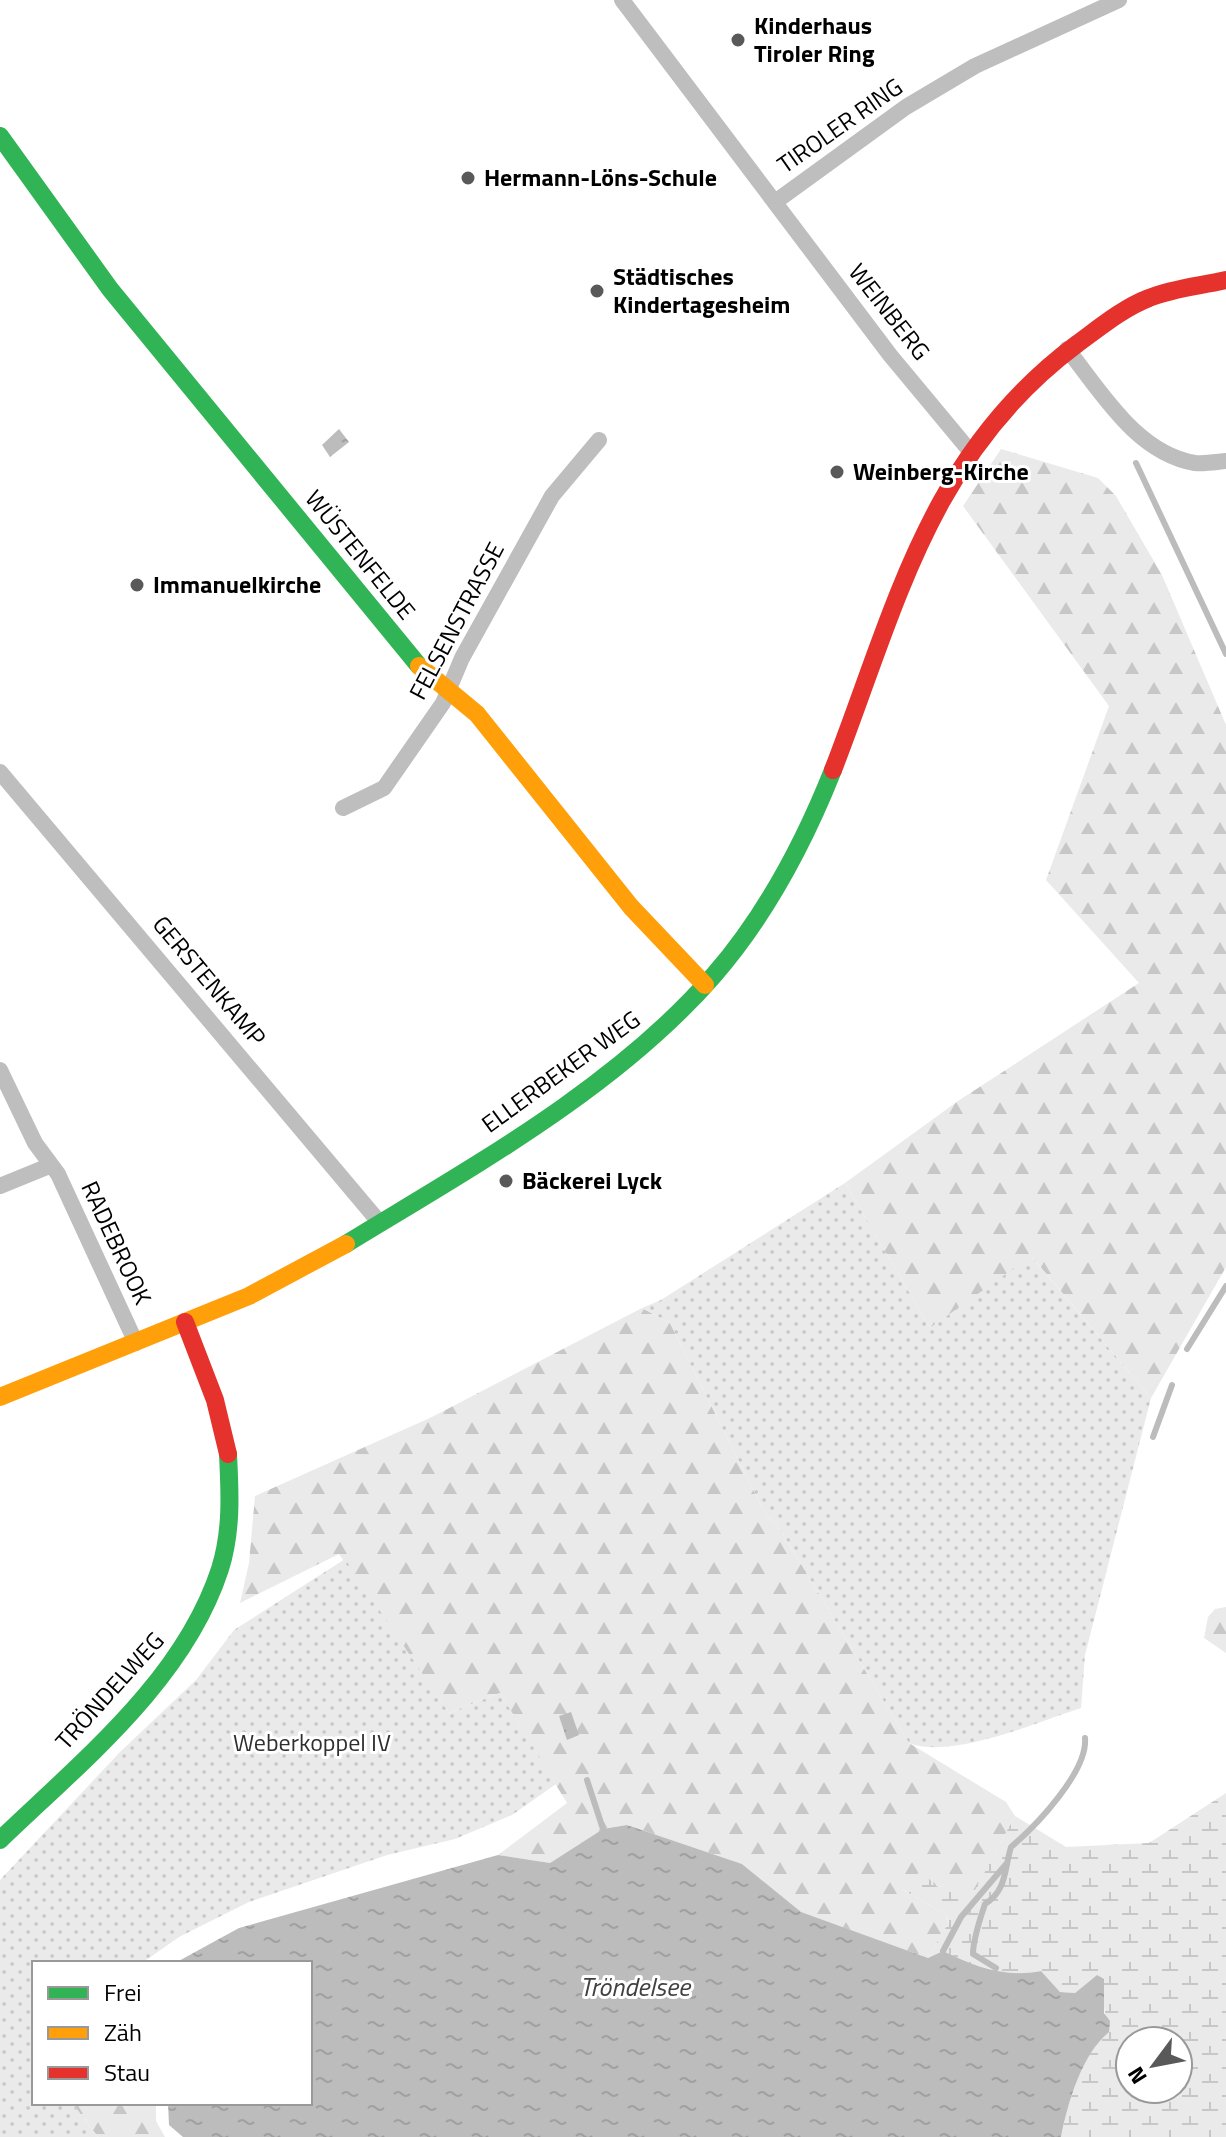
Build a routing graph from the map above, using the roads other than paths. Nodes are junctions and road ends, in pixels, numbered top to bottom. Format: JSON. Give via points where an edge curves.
{"nodes":[{"id":1,"x":622,"y":0,"type":"edge"},
{"id":2,"x":1119,"y":0,"type":"edge"},
{"id":3,"x":0,"y":136,"type":"edge"},
{"id":4,"x":775,"y":202,"type":"junction"},
{"id":5,"x":1226,"y":280,"type":"edge"},
{"id":6,"x":1067,"y":349,"type":"junction"},
{"id":7,"x":599,"y":440,"type":"dead end"},
{"id":8,"x":969,"y":450,"type":"junction"},
{"id":9,"x":1226,"y":461,"type":"edge"},
{"id":10,"x":449,"y":687,"type":"junction"},
{"id":11,"x":0,"y":772,"type":"edge"},
{"id":12,"x":343,"y":808,"type":"dead end"},
{"id":13,"x":705,"y":985,"type":"junction"},
{"id":14,"x":0,"y":1070,"type":"edge"},
{"id":15,"x":49,"y":1166,"type":"junction"},
{"id":16,"x":0,"y":1186,"type":"edge"},
{"id":17,"x":380,"y":1223,"type":"junction"},
{"id":18,"x":185,"y":1322,"type":"junction"},
{"id":19,"x":136,"y":1343,"type":"junction"},
{"id":20,"x":0,"y":1397,"type":"edge"},
{"id":21,"x":0,"y":1840,"type":"edge"}],
"edges":[{"from":1,"to":4,"type":"street","name":"TIROLER RING"},
{"from":2,"to":4,"type":"street","name":"TIROLER RING","via":[[975,66],[906,107]]},
{"from":3,"to":10,"type":"street","name":"WÜSTENFELDE","via":[[163,355],[420,667]]},
{"from":4,"to":8,"type":"street","name":"WEINBERG"},
{"from":5,"to":6,"type":"street","name":"ELLERBEKER WEG","via":[[1149,298]]},
{"from":6,"to":8,"type":"street","name":"ELLERBEKER WEG","via":[[1008,401]]},
{"from":6,"to":9,"type":"street","via":[[1131,428],[1152,445],[1194,463]]},
{"from":7,"to":10,"type":"street","name":"FELSENSTRASSE","via":[[552,496]]},
{"from":8,"to":13,"type":"street","name":"ELLERBEKER WEG","via":[[944,488],[912,556],[824,794],[798,849],[775,891]]},
{"from":10,"to":12,"type":"street","name":"FELSENSTRASSE","via":[[384,788]]},
{"from":10,"to":13,"type":"street","name":"WÜSTENFELDE","via":[[477,714],[631,907]]},
{"from":11,"to":17,"type":"street","name":"GERSTENKAMP"},
{"from":13,"to":17,"type":"street","name":"ELLERBEKER WEG","via":[[614,1069]]},
{"from":14,"to":15,"type":"street","name":"RADEBROOK"},
{"from":15,"to":16,"type":"street","name":"RADEBROOK"},
{"from":15,"to":19,"type":"street","name":"RADEBROOK","via":[[58,1174]]},
{"from":17,"to":18,"type":"street","name":"ELLERBEKER WEG","via":[[291,1276]]},
{"from":18,"to":19,"type":"street","name":"ELLERBEKER WEG"},
{"from":18,"to":21,"type":"street","name":"TRÖNDELWEG","via":[[216,1401],[231,1476],[230,1521],[211,1596],[164,1675]]},
{"from":19,"to":20,"type":"street","name":"ELLERBEKER WEG"}]}
